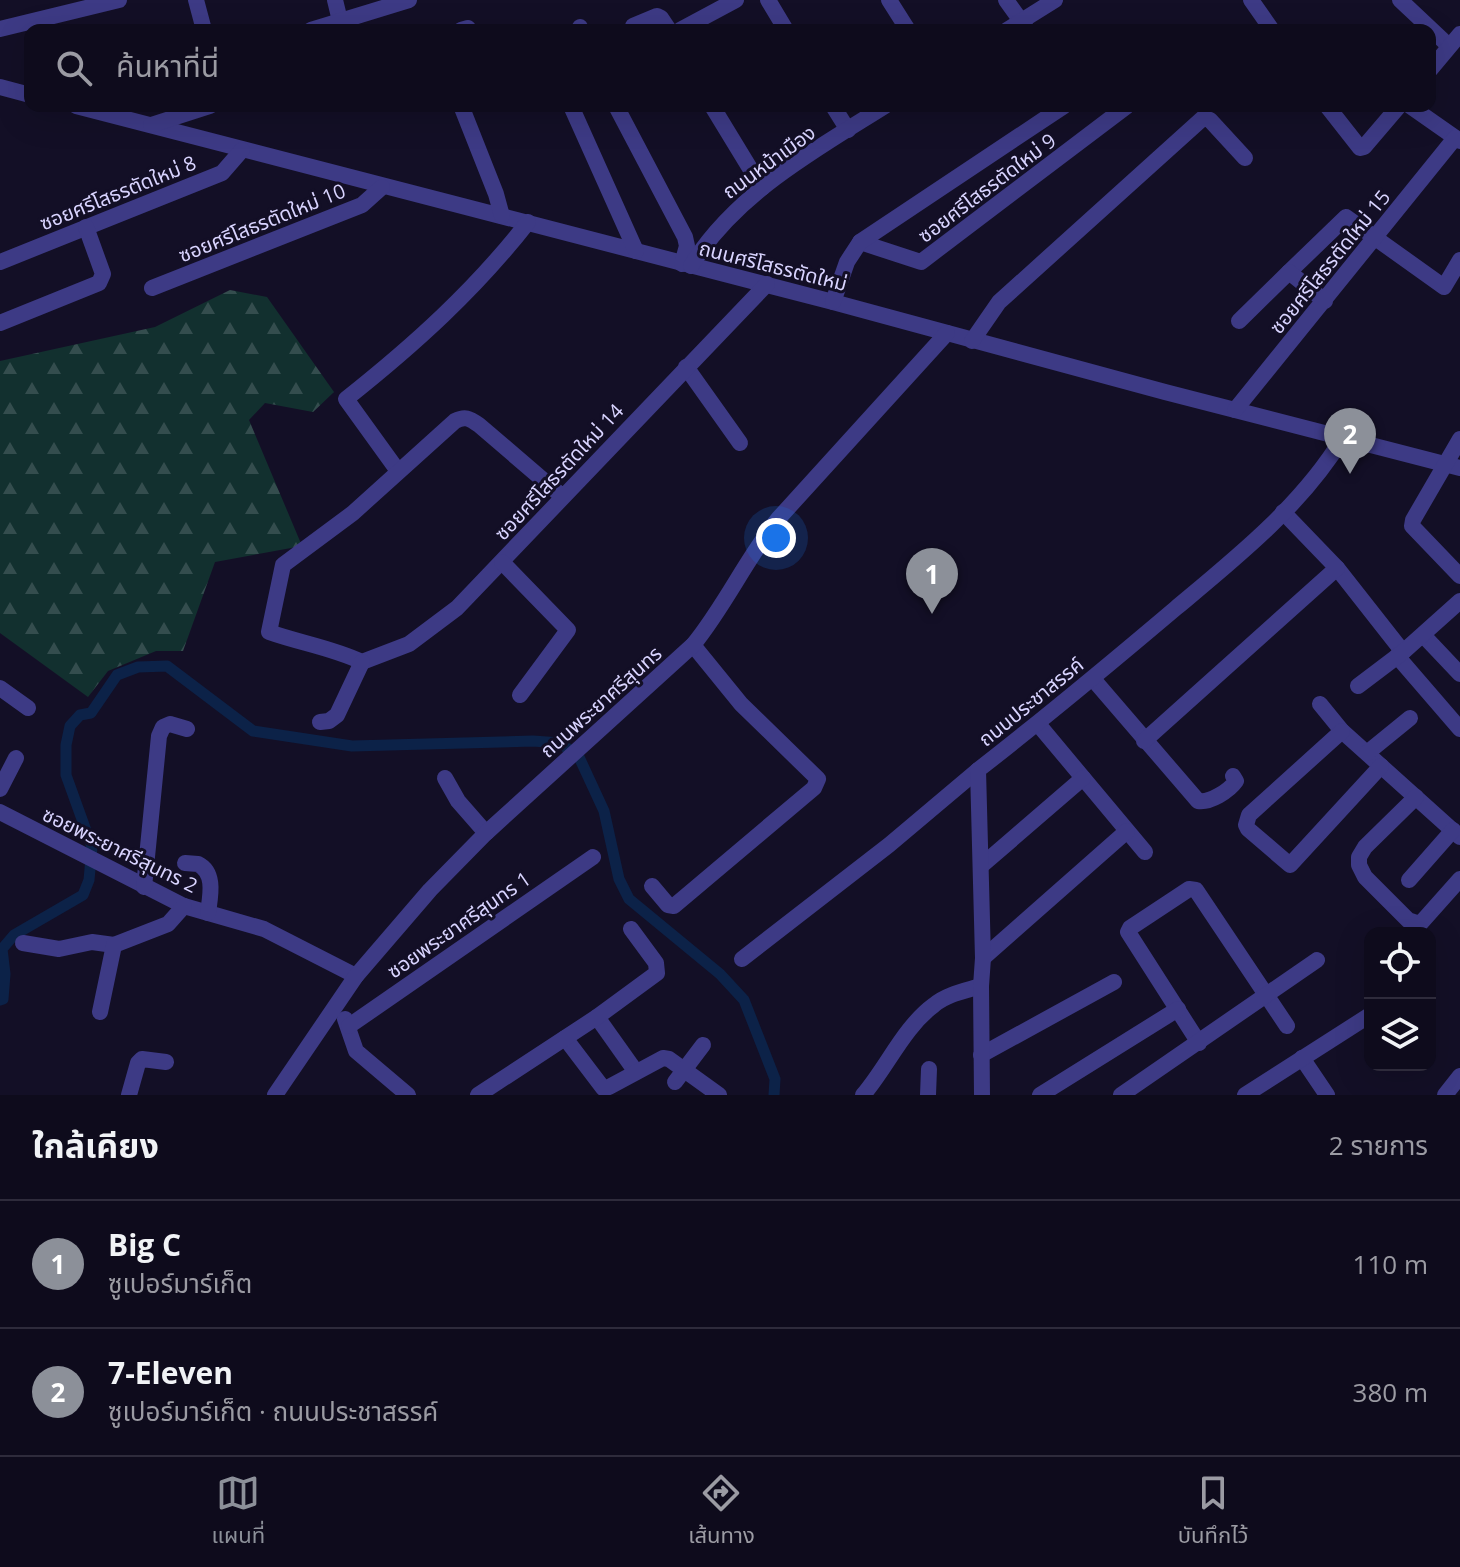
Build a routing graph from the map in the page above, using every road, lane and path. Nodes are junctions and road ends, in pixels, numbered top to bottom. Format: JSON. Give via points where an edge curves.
{"nodes":[{"id":1,"x":119,"y":0,"type":"edge"},
{"id":2,"x":196,"y":0,"type":"edge"},
{"id":3,"x":335,"y":0,"type":"edge"},
{"id":4,"x":409,"y":0,"type":"edge"},
{"id":5,"x":736,"y":0,"type":"edge"},
{"id":6,"x":768,"y":0,"type":"edge"},
{"id":7,"x":889,"y":0,"type":"edge"},
{"id":8,"x":1006,"y":0,"type":"edge"},
{"id":9,"x":1055,"y":0,"type":"edge"},
{"id":10,"x":1251,"y":0,"type":"edge"},
{"id":11,"x":1400,"y":0,"type":"edge"},
{"id":12,"x":202,"y":24,"type":"edge"},
{"id":13,"x":341,"y":24,"type":"edge"},
{"id":14,"x":346,"y":24,"type":"edge"},
{"id":15,"x":638,"y":24,"type":"edge"},
{"id":16,"x":666,"y":24,"type":"edge"},
{"id":17,"x":691,"y":24,"type":"edge"},
{"id":18,"x":782,"y":24,"type":"edge"},
{"id":19,"x":904,"y":24,"type":"edge"},
{"id":20,"x":1018,"y":24,"type":"edge"},
{"id":21,"x":1023,"y":24,"type":"edge"},
{"id":22,"x":1268,"y":24,"type":"edge"},
{"id":23,"x":1433,"y":24,"type":"edge"},
{"id":24,"x":1436,"y":26,"type":"edge"},
{"id":25,"x":0,"y":29,"type":"edge"},
{"id":26,"x":1455,"y":40,"type":"edge"},
{"id":27,"x":1436,"y":63,"type":"edge"},
{"id":28,"x":0,"y":87,"type":"edge"},
{"id":29,"x":24,"y":93,"type":"edge"},
{"id":30,"x":110,"y":112,"type":"edge"},
{"id":31,"x":191,"y":112,"type":"edge"},
{"id":32,"x":464,"y":112,"type":"edge"},
{"id":33,"x":574,"y":112,"type":"edge"},
{"id":34,"x":619,"y":112,"type":"edge"},
{"id":35,"x":716,"y":112,"type":"edge"},
{"id":36,"x":837,"y":112,"type":"edge"},
{"id":37,"x":876,"y":112,"type":"edge"},
{"id":38,"x":1055,"y":112,"type":"edge"},
{"id":39,"x":1119,"y":112,"type":"edge"},
{"id":40,"x":1332,"y":112,"type":"edge"},
{"id":41,"x":1394,"y":112,"type":"edge"},
{"id":42,"x":1418,"y":112,"type":"edge"},
{"id":43,"x":151,"y":125,"type":"junction"},
{"id":44,"x":848,"y":130,"type":"junction"},
{"id":45,"x":1458,"y":140,"type":"edge"},
{"id":46,"x":242,"y":150,"type":"junction"},
{"id":47,"x":1245,"y":158,"type":"dead end"},
{"id":48,"x":382,"y":187,"type":"junction"},
{"id":49,"x":762,"y":188,"type":"junction"},
{"id":50,"x":502,"y":216,"type":"junction"},
{"id":51,"x":528,"y":222,"type":"junction"},
{"id":52,"x":86,"y":227,"type":"junction"},
{"id":53,"x":1376,"y":238,"type":"junction"},
{"id":54,"x":860,"y":242,"type":"junction"},
{"id":55,"x":636,"y":251,"type":"junction"},
{"id":56,"x":1460,"y":260,"type":"edge"},
{"id":57,"x":0,"y":262,"type":"edge"},
{"id":58,"x":686,"y":265,"type":"junction"},
{"id":59,"x":1289,"y":272,"type":"junction"},
{"id":60,"x":767,"y":284,"type":"junction"},
{"id":61,"x":152,"y":288,"type":"dead end"},
{"id":62,"x":1325,"y":301,"type":"junction"},
{"id":63,"x":833,"y":302,"type":"junction"},
{"id":64,"x":1239,"y":321,"type":"dead end"},
{"id":65,"x":0,"y":323,"type":"edge"},
{"id":66,"x":947,"y":333,"type":"junction"},
{"id":67,"x":972,"y":341,"type":"junction"},
{"id":68,"x":686,"y":367,"type":"junction"},
{"id":69,"x":1235,"y":410,"type":"junction"},
{"id":70,"x":1342,"y":439,"type":"junction"},
{"id":71,"x":1460,"y":439,"type":"edge"},
{"id":72,"x":740,"y":443,"type":"dead end"},
{"id":73,"x":1454,"y":466,"type":"edge"},
{"id":74,"x":398,"y":471,"type":"junction"},
{"id":75,"x":563,"y":497,"type":"junction"},
{"id":76,"x":1283,"y":512,"type":"junction"},
{"id":77,"x":502,"y":562,"type":"junction"},
{"id":78,"x":1337,"y":568,"type":"junction"},
{"id":79,"x":1460,"y":576,"type":"edge"},
{"id":80,"x":1460,"y":601,"type":"edge"},
{"id":81,"x":1423,"y":635,"type":"junction"},
{"id":82,"x":693,"y":645,"type":"junction"},
{"id":83,"x":1400,"y":654,"type":"junction"},
{"id":84,"x":362,"y":662,"type":"junction"},
{"id":85,"x":1460,"y":674,"type":"edge"},
{"id":86,"x":1093,"y":679,"type":"junction"},
{"id":87,"x":1358,"y":686,"type":"dead end"},
{"id":88,"x":0,"y":688,"type":"edge"},
{"id":89,"x":520,"y":695,"type":"dead end"},
{"id":90,"x":1320,"y":704,"type":"dead end"},
{"id":91,"x":28,"y":708,"type":"dead end"},
{"id":92,"x":1410,"y":718,"type":"dead end"},
{"id":93,"x":320,"y":722,"type":"dead end"},
{"id":94,"x":1038,"y":724,"type":"junction"},
{"id":95,"x":187,"y":729,"type":"dead end"},
{"id":96,"x":1460,"y":729,"type":"edge"},
{"id":97,"x":1342,"y":731,"type":"junction"},
{"id":98,"x":1144,"y":741,"type":"junction"},
{"id":99,"x":1367,"y":753,"type":"junction"},
{"id":100,"x":16,"y":758,"type":"dead end"},
{"id":101,"x":1381,"y":766,"type":"junction"},
{"id":102,"x":978,"y":770,"type":"junction"},
{"id":103,"x":1233,"y":776,"type":"dead end"},
{"id":104,"x":445,"y":778,"type":"dead end"},
{"id":105,"x":1083,"y":778,"type":"junction"},
{"id":106,"x":0,"y":789,"type":"edge"},
{"id":107,"x":1416,"y":797,"type":"junction"},
{"id":108,"x":0,"y":812,"type":"edge"},
{"id":109,"x":1127,"y":831,"type":"junction"},
{"id":110,"x":486,"y":833,"type":"junction"},
{"id":111,"x":1456,"y":833,"type":"edge"},
{"id":112,"x":1145,"y":852,"type":"dead end"},
{"id":113,"x":593,"y":857,"type":"dead end"},
{"id":114,"x":185,"y":863,"type":"dead end"},
{"id":115,"x":981,"y":866,"type":"junction"},
{"id":116,"x":1460,"y":879,"type":"edge"},
{"id":117,"x":1409,"y":880,"type":"dead end"},
{"id":118,"x":652,"y":886,"type":"dead end"},
{"id":119,"x":144,"y":887,"type":"junction"},
{"id":120,"x":184,"y":906,"type":"junction"},
{"id":121,"x":208,"y":913,"type":"junction"},
{"id":122,"x":631,"y":929,"type":"dead end"},
{"id":123,"x":23,"y":943,"type":"dead end"},
{"id":124,"x":114,"y":945,"type":"junction"},
{"id":125,"x":983,"y":958,"type":"junction"},
{"id":126,"x":742,"y":959,"type":"dead end"},
{"id":127,"x":1317,"y":960,"type":"dead end"},
{"id":128,"x":356,"y":976,"type":"junction"},
{"id":129,"x":1114,"y":982,"type":"dead end"},
{"id":130,"x":981,"y":986,"type":"junction"},
{"id":131,"x":1267,"y":993,"type":"junction"},
{"id":132,"x":336,"y":1005,"type":"junction"},
{"id":133,"x":1178,"y":1009,"type":"junction"},
{"id":134,"x":100,"y":1012,"type":"dead end"},
{"id":135,"x":597,"y":1017,"type":"junction"},
{"id":136,"x":1364,"y":1019,"type":"edge"},
{"id":137,"x":349,"y":1026,"type":"junction"},
{"id":138,"x":1287,"y":1026,"type":"dead end"},
{"id":139,"x":565,"y":1038,"type":"junction"},
{"id":140,"x":1199,"y":1043,"type":"junction"},
{"id":141,"x":703,"y":1045,"type":"dead end"},
{"id":142,"x":981,"y":1055,"type":"junction"},
{"id":143,"x":1302,"y":1058,"type":"junction"},
{"id":144,"x":166,"y":1062,"type":"dead end"},
{"id":145,"x":929,"y":1069,"type":"dead end"},
{"id":146,"x":636,"y":1072,"type":"junction"},
{"id":147,"x":679,"y":1076,"type":"junction"},
{"id":148,"x":1460,"y":1076,"type":"edge"},
{"id":149,"x":501,"y":1089,"type":"edge"},
{"id":150,"x":129,"y":1095,"type":"edge"},
{"id":151,"x":275,"y":1095,"type":"edge"},
{"id":152,"x":408,"y":1095,"type":"edge"},
{"id":153,"x":478,"y":1095,"type":"edge"},
{"id":154,"x":719,"y":1095,"type":"edge"},
{"id":155,"x":863,"y":1095,"type":"edge"},
{"id":156,"x":928,"y":1095,"type":"edge"},
{"id":157,"x":982,"y":1095,"type":"edge"},
{"id":158,"x":1040,"y":1095,"type":"edge"},
{"id":159,"x":1121,"y":1095,"type":"edge"},
{"id":160,"x":1245,"y":1095,"type":"edge"},
{"id":161,"x":1327,"y":1095,"type":"edge"},
{"id":162,"x":1445,"y":1095,"type":"edge"}],
"edges":[{"from":1,"to":25,"type":"street"},
{"from":2,"to":12,"type":"street"},
{"from":3,"to":13,"type":"street"},
{"from":4,"to":14,"type":"street"},
{"from":5,"to":17,"type":"street"},
{"from":6,"to":18,"type":"street"},
{"from":7,"to":19,"type":"street"},
{"from":8,"to":20,"type":"street"},
{"from":9,"to":21,"type":"street"},
{"from":10,"to":22,"type":"street"},
{"from":11,"to":23,"type":"street"},
{"from":15,"to":16,"type":"street","via":[[657,16]]},
{"from":24,"to":26,"type":"street"},
{"from":26,"to":27,"type":"street"},
{"from":28,"to":29,"type":"street"},
{"from":30,"to":43,"type":"street","name":"ถนนศรีโสธรตัดใหม่"},
{"from":31,"to":43,"type":"street"},
{"from":32,"to":50,"type":"street"},
{"from":33,"to":55,"type":"street"},
{"from":34,"to":58,"type":"street","via":[[685,237]]},
{"from":35,"to":49,"type":"street"},
{"from":36,"to":44,"type":"street"},
{"from":37,"to":44,"type":"street","name":"ถนนหน้าเมือง"},
{"from":38,"to":54,"type":"street","name":"ซอยศรีโสธรตัดใหม่ 9"},
{"from":39,"to":54,"type":"street","name":"ซอยศรีโสธรตัดใหม่ 9","via":[[921,262]]},
{"from":40,"to":41,"type":"street","via":[[1360,148]]},
{"from":42,"to":45,"type":"street"},
{"from":43,"to":46,"type":"street","name":"ถนนศรีโสธรตัดใหม่"},
{"from":44,"to":49,"type":"street","name":"ถนนหน้าเมือง"},
{"from":45,"to":53,"type":"street","name":"ซอยศรีโสธรตัดใหม่ 15"},
{"from":46,"to":48,"type":"street","name":"ถนนศรีโสธรตัดใหม่"},
{"from":46,"to":52,"type":"street","name":"ซอยศรีโสธรตัดใหม่ 8","via":[[222,173]]},
{"from":47,"to":67,"type":"street","via":[[1203,118],[999,302]]},
{"from":48,"to":50,"type":"street","name":"ถนนศรีโสธรตัดใหม่"},
{"from":48,"to":61,"type":"street","name":"ซอยศรีโสธรตัดใหม่ 10","via":[[362,205]]},
{"from":49,"to":58,"type":"street","name":"ถนนหน้าเมือง"},
{"from":50,"to":51,"type":"street","name":"ถนนศรีโสธรตัดใหม่"},
{"from":51,"to":55,"type":"street","name":"ถนนศรีโสธรตัดใหม่"},
{"from":51,"to":74,"type":"street","via":[[464,297],[346,399]]},
{"from":52,"to":57,"type":"street","name":"ซอยศรีโสธรตัดใหม่ 8"},
{"from":52,"to":65,"type":"street","via":[[103,274],[99,283]]},
{"from":53,"to":56,"type":"street","via":[[1444,287]]},
{"from":53,"to":59,"type":"street","via":[[1346,217]]},
{"from":53,"to":62,"type":"street","name":"ซอยศรีโสธรตัดใหม่ 15"},
{"from":54,"to":63,"type":"street","name":"ซอยศรีโสธรตัดใหม่ 9"},
{"from":55,"to":58,"type":"street","name":"ถนนศรีโสธรตัดใหม่"},
{"from":58,"to":60,"type":"street","name":"ถนนศรีโสธรตัดใหม่"},
{"from":59,"to":62,"type":"street"},
{"from":59,"to":64,"type":"street"},
{"from":60,"to":63,"type":"street","name":"ถนนศรีโสธรตัดใหม่"},
{"from":60,"to":68,"type":"street","name":"ซอยศรีโสธรตัดใหม่ 14"},
{"from":62,"to":69,"type":"street","name":"ซอยศรีโสธรตัดใหม่ 15"},
{"from":63,"to":66,"type":"street","name":"ถนนศรีโสธรตัดใหม่"},
{"from":66,"to":67,"type":"street","name":"ถนนศรีโสธรตัดใหม่"},
{"from":66,"to":82,"type":"street","name":"ถนนพระยาศรีสุนทร","via":[[778,519]]},
{"from":67,"to":69,"type":"street","name":"ถนนศรีโสธรตัดใหม่"},
{"from":68,"to":72,"type":"street"},
{"from":68,"to":75,"type":"street","name":"ซอยศรีโสธรตัดใหม่ 14"},
{"from":69,"to":70,"type":"street","name":"ถนนศรีโสธรตัดใหม่"},
{"from":70,"to":73,"type":"street","name":"ถนนศรีโสธรตัดใหม่"},
{"from":70,"to":76,"type":"street","name":"ถนนประชาสรรค์","via":[[1319,474]]},
{"from":71,"to":73,"type":"street"},
{"from":73,"to":79,"type":"street","via":[[1412,526]]},
{"from":74,"to":75,"type":"street","via":[[455,421],[470,418]]},
{"from":74,"to":84,"type":"street","via":[[353,513],[283,565],[269,632]]},
{"from":75,"to":77,"type":"street","name":"ซอยศรีโสธรตัดใหม่ 14"},
{"from":76,"to":78,"type":"street"},
{"from":76,"to":86,"type":"street","name":"ถนนประชาสรรค์"},
{"from":77,"to":84,"type":"street","name":"ซอยศรีโสธรตัดใหม่ 14","via":[[431,629],[391,653]]},
{"from":77,"to":89,"type":"street","via":[[568,630]]},
{"from":78,"to":83,"type":"street"},
{"from":78,"to":98,"type":"street"},
{"from":80,"to":81,"type":"street"},
{"from":81,"to":83,"type":"street"},
{"from":81,"to":85,"type":"street"},
{"from":82,"to":110,"type":"street","name":"ถนนพระยาศรีสุนทร"},
{"from":82,"to":118,"type":"street","via":[[741,704],[818,779],[814,788],[674,906]]},
{"from":83,"to":87,"type":"street"},
{"from":83,"to":96,"type":"street"},
{"from":84,"to":93,"type":"street","via":[[337,715]]},
{"from":86,"to":94,"type":"street","name":"ถนนประชาสรรค์"},
{"from":86,"to":98,"type":"street"},
{"from":88,"to":91,"type":"street"},
{"from":90,"to":97,"type":"street"},
{"from":92,"to":99,"type":"street"},
{"from":94,"to":102,"type":"street","name":"ถนนประชาสรรค์"},
{"from":94,"to":105,"type":"street"},
{"from":95,"to":119,"type":"street","via":[[170,724],[159,736]]},
{"from":97,"to":99,"type":"street"},
{"from":97,"to":101,"type":"street","via":[[1249,815],[1248,829],[1290,865]]},
{"from":98,"to":103,"type":"street","via":[[1198,801],[1232,787]]},
{"from":99,"to":101,"type":"street"},
{"from":100,"to":106,"type":"street"},
{"from":101,"to":107,"type":"street"},
{"from":102,"to":115,"type":"street","name":"ถนนประชาสรรค์"},
{"from":102,"to":126,"type":"street"},
{"from":104,"to":110,"type":"street"},
{"from":105,"to":109,"type":"street"},
{"from":105,"to":115,"type":"street"},
{"from":107,"to":111,"type":"street"},
{"from":107,"to":116,"type":"street","via":[[1365,847],[1359,865],[1365,877],[1408,920],[1420,924]]},
{"from":108,"to":119,"type":"street","name":"ซอยพระยาศรีสุนทร 2"},
{"from":109,"to":112,"type":"street"},
{"from":109,"to":125,"type":"street"},
{"from":110,"to":128,"type":"street","name":"ถนนพระยาศรีสุนทร"},
{"from":111,"to":117,"type":"street"},
{"from":113,"to":137,"type":"street","name":"ซอยพระยาศรีสุนทร 1"},
{"from":114,"to":121,"type":"street","via":[[198,864],[208,874]]},
{"from":115,"to":125,"type":"street","name":"ถนนประชาสรรค์"},
{"from":119,"to":120,"type":"street","name":"ซอยพระยาศรีสุนทร 2"},
{"from":120,"to":121,"type":"street","name":"ซอยพระยาศรีสุนทร 2"},
{"from":120,"to":124,"type":"street","via":[[168,924]]},
{"from":121,"to":128,"type":"street","name":"ซอยพระยาศรีสุนทร 2","via":[[264,929]]},
{"from":122,"to":135,"type":"street","via":[[656,963],[657,973]]},
{"from":123,"to":124,"type":"street","via":[[59,949],[92,942]]},
{"from":124,"to":134,"type":"street"},
{"from":125,"to":130,"type":"street","name":"ถนนประชาสรรค์"},
{"from":127,"to":131,"type":"street"},
{"from":128,"to":132,"type":"street","name":"ถนนพระยาศรีสุนทร"},
{"from":129,"to":142,"type":"street"},
{"from":130,"to":142,"type":"street","name":"ถนนประชาสรรค์"},
{"from":130,"to":155,"type":"street","via":[[932,1005]]},
{"from":131,"to":133,"type":"street","via":[[1196,890],[1189,889],[1128,932]]},
{"from":131,"to":138,"type":"street"},
{"from":131,"to":140,"type":"street"},
{"from":132,"to":137,"type":"street"},
{"from":132,"to":151,"type":"street","name":"ถนนพระยาศรีสุนทร"},
{"from":133,"to":140,"type":"street"},
{"from":133,"to":158,"type":"street"},
{"from":135,"to":139,"type":"street"},
{"from":135,"to":146,"type":"street"},
{"from":136,"to":143,"type":"street"},
{"from":137,"to":152,"type":"street","via":[[356,1051]]},
{"from":139,"to":146,"type":"street","via":[[603,1088]]},
{"from":139,"to":149,"type":"street"},
{"from":140,"to":159,"type":"street"},
{"from":141,"to":147,"type":"street"},
{"from":142,"to":157,"type":"street","name":"ถนนประชาสรรค์"},
{"from":143,"to":160,"type":"street"},
{"from":143,"to":161,"type":"street"},
{"from":144,"to":150,"type":"street","via":[[142,1059]]},
{"from":145,"to":156,"type":"street"},
{"from":146,"to":147,"type":"street","via":[[663,1058]]},
{"from":147,"to":154,"type":"street"},
{"from":148,"to":162,"type":"street"},
{"from":149,"to":153,"type":"street"}]}
